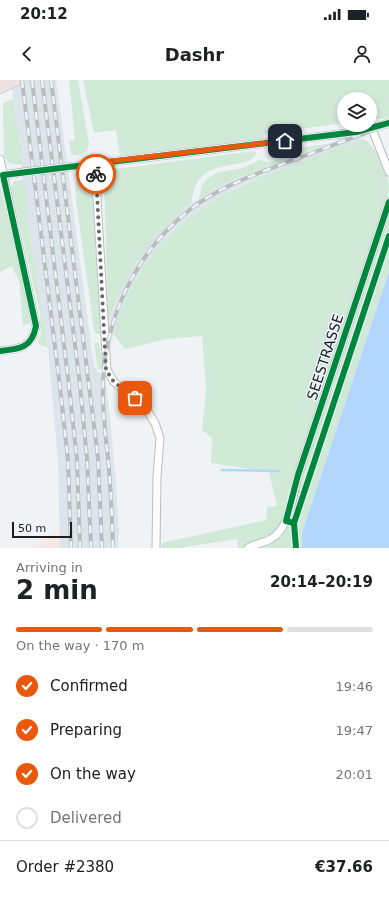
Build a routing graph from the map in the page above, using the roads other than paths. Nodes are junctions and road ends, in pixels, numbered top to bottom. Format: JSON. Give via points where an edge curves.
{"nodes":[{"id":1,"x":14,"y":80,"type":"edge"},
{"id":2,"x":0,"y":88,"type":"edge"},
{"id":3,"x":389,"y":123,"type":"edge"},
{"id":4,"x":377,"y":127,"type":"edge"},
{"id":5,"x":349,"y":132,"type":"edge"},
{"id":6,"x":373,"y":132,"type":"edge"},
{"id":7,"x":0,"y":159,"type":"edge"},
{"id":8,"x":95,"y":163,"type":"junction"},
{"id":9,"x":389,"y":172,"type":"edge"},
{"id":10,"x":3,"y":175,"type":"junction"},
{"id":11,"x":389,"y":202,"type":"edge"},
{"id":12,"x":0,"y":351,"type":"edge"},
{"id":13,"x":156,"y":548,"type":"edge"},
{"id":14,"x":248,"y":548,"type":"edge"}],
"edges":[{"from":1,"to":2,"type":"highway"},
{"from":3,"to":4,"type":"street"},
{"from":5,"to":8,"type":"street"},
{"from":6,"to":9,"type":"street"},
{"from":7,"to":10,"type":"street"},
{"from":8,"to":10,"type":"street","bridge":true},
{"from":8,"to":13,"type":"street","via":[[106,370],[114,382],[146,409],[155,423],[160,438]]},
{"from":10,"to":12,"type":"street","via":[[36,326],[34,336],[28,344]]},
{"from":11,"to":14,"type":"street","name":"SEESTRASSE","via":[[298,475],[286,521],[271,539]]}]}
